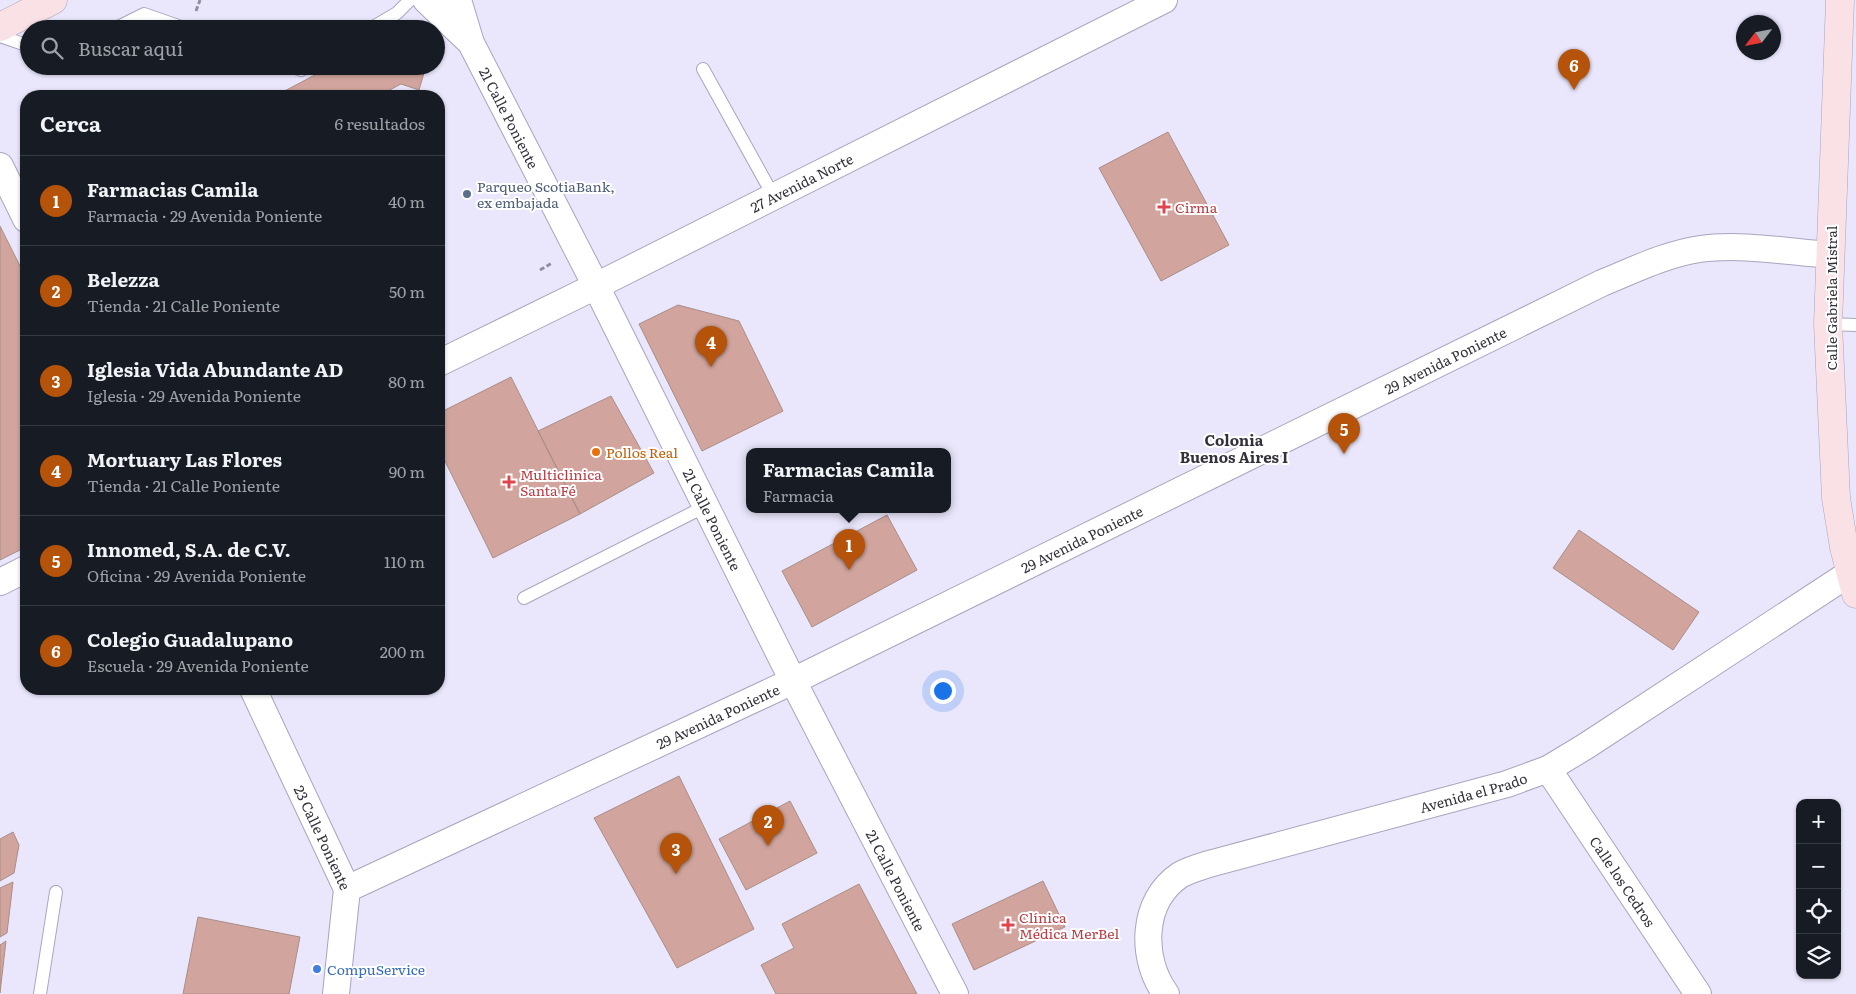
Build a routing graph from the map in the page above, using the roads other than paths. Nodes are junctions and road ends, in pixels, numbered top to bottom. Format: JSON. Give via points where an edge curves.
{"nodes":[{"id":1,"x":53,"y":0,"type":"edge"},
{"id":2,"x":410,"y":0,"type":"edge"},
{"id":3,"x":426,"y":0,"type":"edge"},
{"id":4,"x":458,"y":0,"type":"edge"},
{"id":5,"x":1164,"y":0,"type":"edge"},
{"id":6,"x":1840,"y":0,"type":"edge"},
{"id":7,"x":132,"y":20,"type":"edge"},
{"id":8,"x":161,"y":20,"type":"edge"},
{"id":9,"x":384,"y":20,"type":"edge"},
{"id":10,"x":0,"y":27,"type":"edge"},
{"id":11,"x":0,"y":36,"type":"edge"},
{"id":12,"x":20,"y":43,"type":"edge"},
{"id":13,"x":471,"y":43,"type":"junction"},
{"id":14,"x":703,"y":69,"type":"dead end"},
{"id":15,"x":0,"y":166,"type":"edge"},
{"id":16,"x":774,"y":197,"type":"junction"},
{"id":17,"x":20,"y":207,"type":"edge"},
{"id":18,"x":1830,"y":255,"type":"junction"},
{"id":19,"x":596,"y":286,"type":"junction"},
{"id":20,"x":1828,"y":324,"type":"junction"},
{"id":21,"x":1856,"y":325,"type":"edge"},
{"id":22,"x":445,"y":360,"type":"edge"},
{"id":23,"x":706,"y":506,"type":"junction"},
{"id":24,"x":20,"y":572,"type":"edge"},
{"id":25,"x":0,"y":582,"type":"edge"},
{"id":26,"x":1853,"y":584,"type":"edge"},
{"id":27,"x":524,"y":598,"type":"dead end"},
{"id":28,"x":793,"y":680,"type":"junction"},
{"id":29,"x":257,"y":695,"type":"edge"},
{"id":30,"x":1548,"y":769,"type":"junction"},
{"id":31,"x":347,"y":890,"type":"junction"},
{"id":32,"x":56,"y":892,"type":"dead end"},
{"id":33,"x":40,"y":994,"type":"edge"},
{"id":34,"x":336,"y":994,"type":"edge"},
{"id":35,"x":955,"y":994,"type":"edge"},
{"id":36,"x":1166,"y":994,"type":"edge"},
{"id":37,"x":1698,"y":994,"type":"edge"}],
"edges":[{"from":1,"to":10,"type":"street"},
{"from":2,"to":9,"type":"lane"},
{"from":3,"to":13,"type":"street","name":"21 Calle Poniente"},
{"from":4,"to":13,"type":"street","name":"21 Calle Poniente"},
{"from":5,"to":16,"type":"street","name":"27 Avenida Norte"},
{"from":6,"to":18,"type":"street","name":"Calle Gabriela Mistral"},
{"from":7,"to":8,"type":"lane","via":[[144,14]]},
{"from":11,"to":12,"type":"lane"},
{"from":13,"to":19,"type":"street","name":"21 Calle Poniente"},
{"from":14,"to":16,"type":"lane"},
{"from":15,"to":17,"type":"street"},
{"from":16,"to":19,"type":"street","name":"27 Avenida Norte"},
{"from":18,"to":20,"type":"street","name":"Calle Gabriela Mistral"},
{"from":18,"to":28,"type":"street","name":"29 Avenida Poniente","via":[[1736,248],[1700,249],[1659,259],[1602,283]]},
{"from":19,"to":22,"type":"street","name":"27 Avenida Norte"},
{"from":19,"to":23,"type":"street","name":"21 Calle Poniente"},
{"from":20,"to":21,"type":"lane"},
{"from":20,"to":26,"type":"street","name":"Calle Gabriela Mistral","via":[[1836,498]]},
{"from":23,"to":27,"type":"lane"},
{"from":23,"to":28,"type":"street","name":"21 Calle Poniente"},
{"from":24,"to":25,"type":"street"},
{"from":26,"to":30,"type":"street","name":"Avenida el Prado"},
{"from":28,"to":31,"type":"street","name":"29 Avenida Poniente"},
{"from":28,"to":35,"type":"street","name":"21 Calle Poniente"},
{"from":29,"to":31,"type":"street","name":"23 Calle Poniente"},
{"from":30,"to":36,"type":"street","name":"Avenida el Prado","via":[[1507,784],[1209,864],[1180,876],[1169,884],[1153,909],[1148,936],[1156,979]]},
{"from":30,"to":37,"type":"street","name":"Calle los Cedros"},
{"from":31,"to":34,"type":"street","name":"23 Calle Poniente"},
{"from":32,"to":33,"type":"lane"}]}
